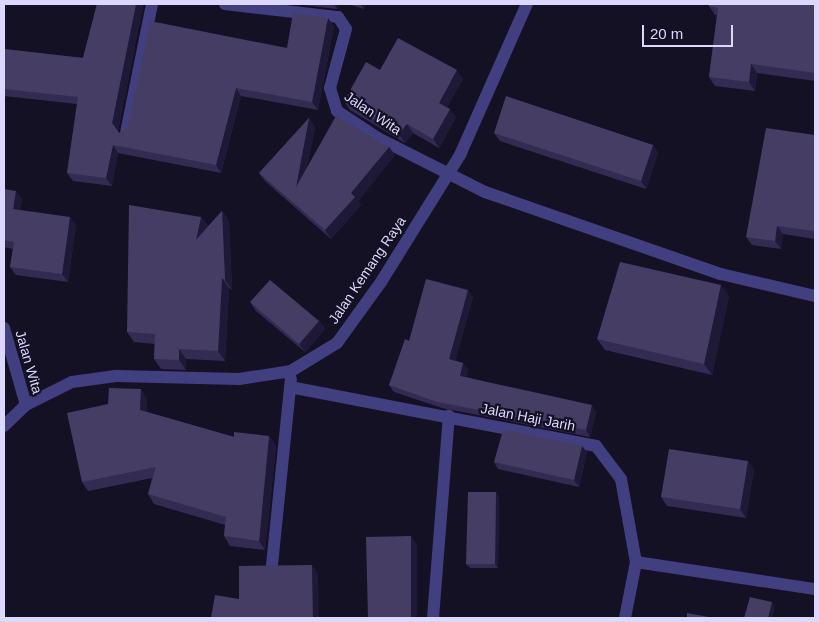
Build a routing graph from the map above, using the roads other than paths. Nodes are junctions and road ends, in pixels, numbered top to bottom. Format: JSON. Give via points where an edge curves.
{"nodes":[{"id":1,"x":152,"y":4,"type":"edge"},
{"id":2,"x":225,"y":4,"type":"edge"},
{"id":3,"x":527,"y":4,"type":"edge"},
{"id":4,"x":126,"y":133,"type":"edge"},
{"id":5,"x":447,"y":173,"type":"junction"},
{"id":6,"x":815,"y":296,"type":"edge"},
{"id":7,"x":4,"y":328,"type":"edge"},
{"id":8,"x":291,"y":371,"type":"junction"},
{"id":9,"x":290,"y":387,"type":"junction"},
{"id":10,"x":26,"y":405,"type":"junction"},
{"id":11,"x":449,"y":416,"type":"junction"},
{"id":12,"x":4,"y":426,"type":"edge"},
{"id":13,"x":636,"y":562,"type":"junction"},
{"id":14,"x":272,"y":565,"type":"edge"},
{"id":15,"x":815,"y":589,"type":"edge"},
{"id":16,"x":433,"y":618,"type":"edge"},
{"id":17,"x":625,"y":618,"type":"edge"}],
"edges":[{"from":1,"to":4,"type":"street"},
{"from":2,"to":5,"type":"street","name":"Jalan Wita","via":[[338,18],[346,29],[330,88],[331,104],[378,138]]},
{"from":3,"to":5,"type":"street","name":"Jalan Kemang Raya","via":[[506,59]]},
{"from":5,"to":6,"type":"street","via":[[537,214],[721,274]]},
{"from":5,"to":8,"type":"street","name":"Jalan Kemang Raya","via":[[381,282],[337,343]]},
{"from":7,"to":10,"type":"street","name":"Jalan Wita"},
{"from":8,"to":9,"type":"street"},
{"from":8,"to":10,"type":"street","name":"Jalan Kemang Raya","via":[[239,379],[116,376],[72,382]]},
{"from":9,"to":11,"type":"street","name":"Jalan Haji Jarih"},
{"from":9,"to":14,"type":"street"},
{"from":10,"to":12,"type":"street","name":"Jalan Kemang Raya"},
{"from":11,"to":13,"type":"street","name":"Jalan Haji Jarih","via":[[596,446],[621,479]]},
{"from":11,"to":16,"type":"street"},
{"from":13,"to":15,"type":"street"},
{"from":13,"to":17,"type":"street","name":"Jalan Haji Jarih"}]}
